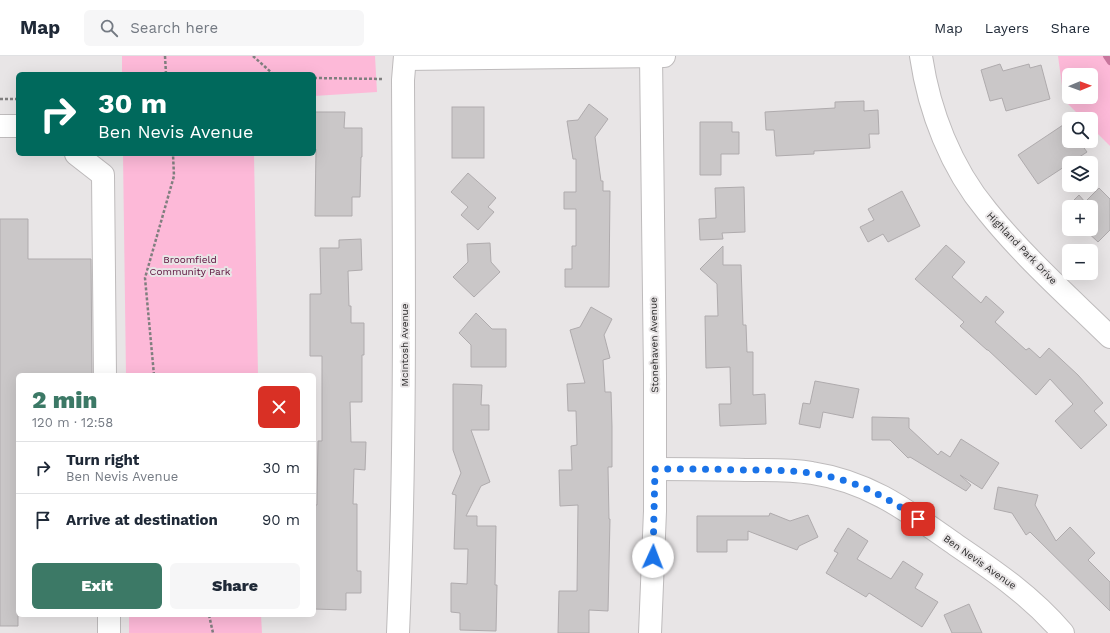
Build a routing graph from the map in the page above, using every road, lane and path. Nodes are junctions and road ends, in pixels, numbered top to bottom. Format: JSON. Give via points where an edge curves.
{"nodes":[{"id":1,"x":165,"y":56,"type":"edge"},
{"id":2,"x":253,"y":56,"type":"edge"},
{"id":3,"x":651,"y":56,"type":"edge"},
{"id":4,"x":664,"y":56,"type":"edge"},
{"id":5,"x":921,"y":56,"type":"edge"},
{"id":6,"x":404,"y":65,"type":"edge"},
{"id":7,"x":166,"y":72,"type":"edge"},
{"id":8,"x":271,"y":72,"type":"edge"},
{"id":9,"x":316,"y":78,"type":"edge"},
{"id":10,"x":0,"y":99,"type":"edge"},
{"id":11,"x":16,"y":99,"type":"edge"},
{"id":12,"x":0,"y":126,"type":"edge"},
{"id":13,"x":16,"y":126,"type":"edge"},
{"id":14,"x":79,"y":156,"type":"edge"},
{"id":15,"x":173,"y":156,"type":"edge"},
{"id":16,"x":1110,"y":337,"type":"edge"},
{"id":17,"x":105,"y":373,"type":"edge"},
{"id":18,"x":154,"y":373,"type":"edge"},
{"id":19,"x":655,"y":469,"type":"junction"},
{"id":20,"x":109,"y":617,"type":"edge"},
{"id":21,"x":209,"y":617,"type":"edge"},
{"id":22,"x":109,"y":633,"type":"edge"},
{"id":23,"x":213,"y":633,"type":"edge"},
{"id":24,"x":398,"y":633,"type":"edge"},
{"id":25,"x":650,"y":633,"type":"edge"},
{"id":26,"x":1063,"y":633,"type":"edge"}],
"edges":[{"from":1,"to":7,"type":"path"},
{"from":2,"to":8,"type":"path"},
{"from":3,"to":4,"type":"street"},
{"from":3,"to":6,"type":"street"},
{"from":3,"to":19,"type":"street","name":"Stonehaven Avenue"},
{"from":5,"to":16,"type":"street","name":"Highland Park Drive","via":[[924,80],[934,115],[950,153],[967,183],[1014,242]]},
{"from":6,"to":9,"type":"path"},
{"from":6,"to":24,"type":"street","name":"McIntosh Avenue","via":[[404,414]]},
{"from":10,"to":11,"type":"path"},
{"from":12,"to":13,"type":"street"},
{"from":14,"to":17,"type":"street","via":[[103,175]]},
{"from":15,"to":18,"type":"path","via":[[174,176],[145,278]]},
{"from":19,"to":25,"type":"street","name":"Stonehaven Avenue"},
{"from":19,"to":26,"type":"street","name":"Ben Nevis Avenue","via":[[774,470],[811,473],[867,489],[893,502],[1005,578],[1034,602]]},
{"from":20,"to":22,"type":"street"},
{"from":21,"to":23,"type":"path"}]}
